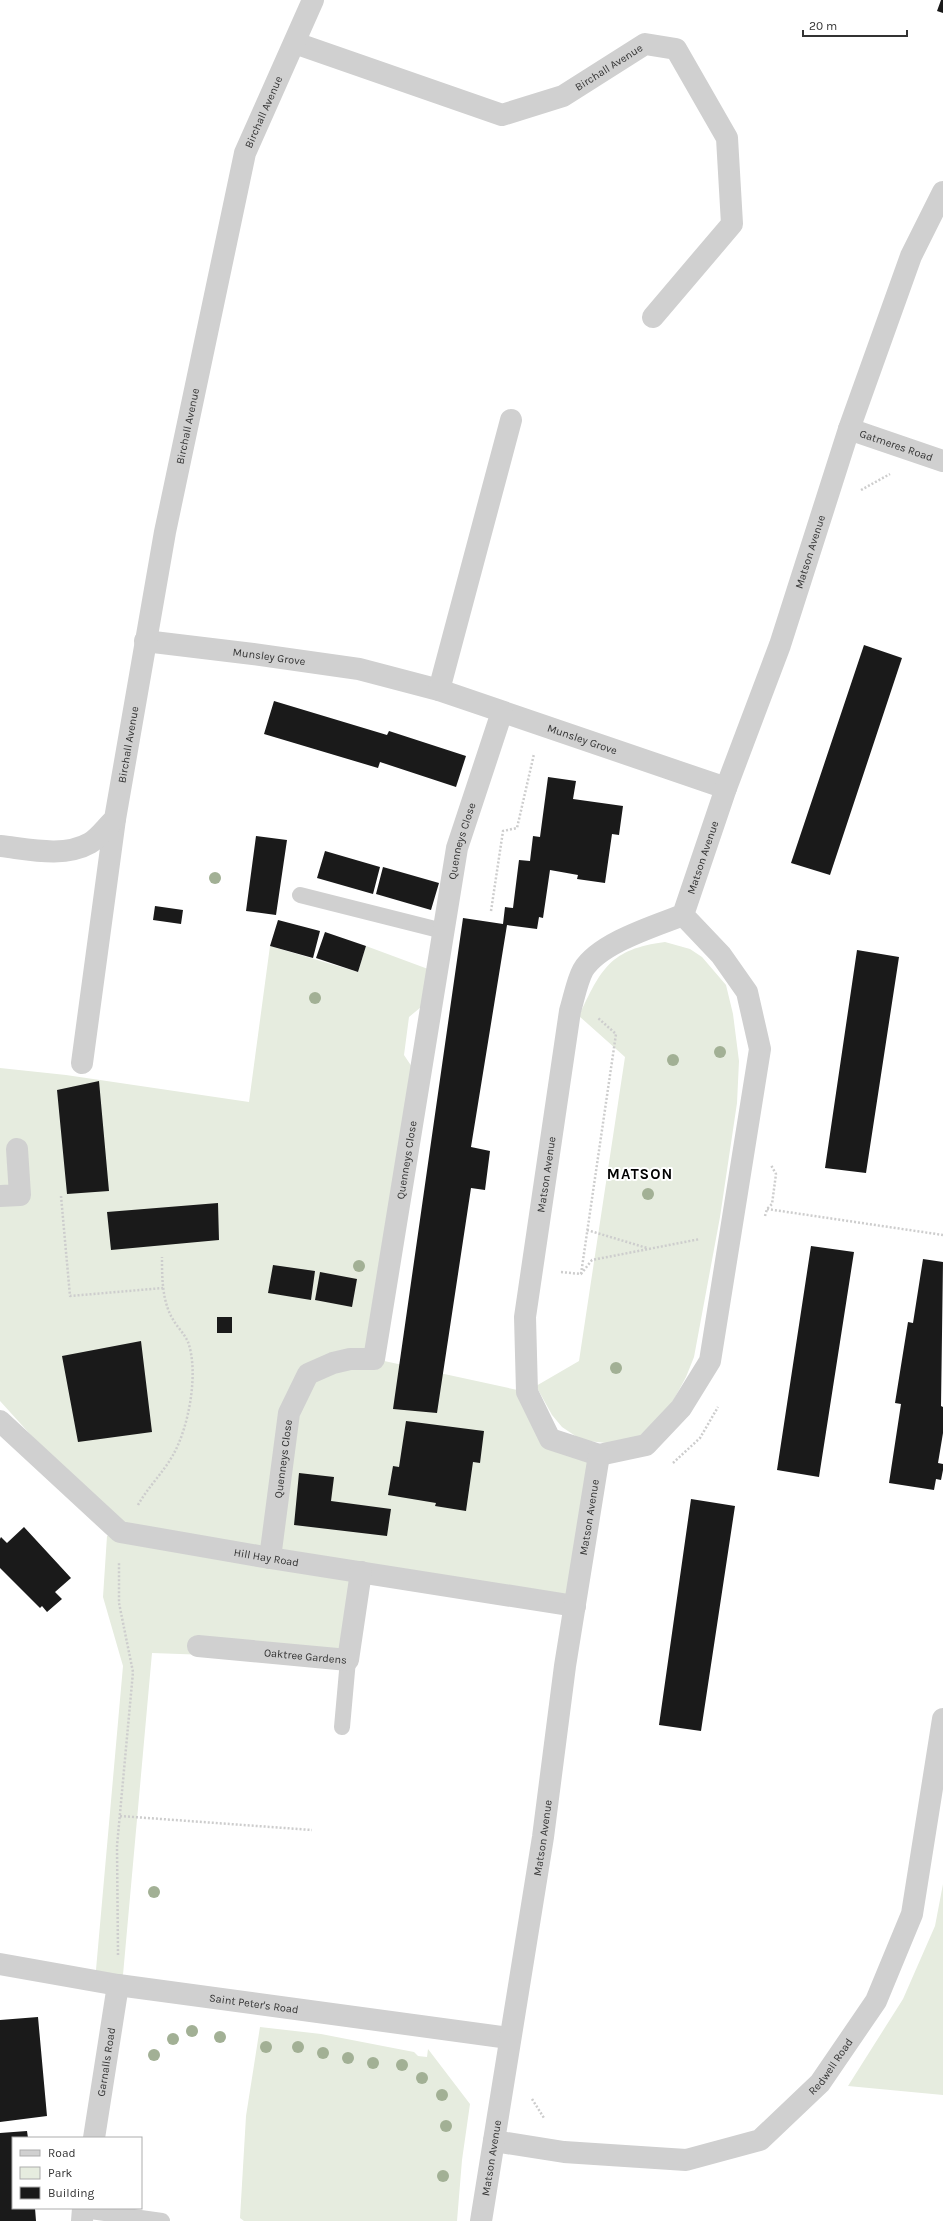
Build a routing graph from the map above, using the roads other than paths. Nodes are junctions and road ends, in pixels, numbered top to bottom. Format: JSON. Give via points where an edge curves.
{"nodes":[{"id":1,"x":313,"y":0,"type":"edge"},
{"id":2,"x":296,"y":43,"type":"junction"},
{"id":3,"x":943,"y":192,"type":"edge"},
{"id":4,"x":653,"y":317,"type":"dead end"},
{"id":5,"x":510,"y":420,"type":"dead end"},
{"id":6,"x":849,"y":429,"type":"junction"},
{"id":7,"x":943,"y":461,"type":"edge"},
{"id":8,"x":145,"y":641,"type":"junction"},
{"id":9,"x":439,"y":690,"type":"junction"},
{"id":10,"x":502,"y":712,"type":"junction"},
{"id":11,"x":726,"y":788,"type":"junction"},
{"id":12,"x":115,"y":819,"type":"junction"},
{"id":13,"x":0,"y":846,"type":"edge"},
{"id":14,"x":300,"y":895,"type":"dead end"},
{"id":15,"x":682,"y":915,"type":"junction"},
{"id":16,"x":443,"y":931,"type":"junction"},
{"id":17,"x":82,"y":1063,"type":"dead end"},
{"id":18,"x":17,"y":1149,"type":"dead end"},
{"id":19,"x":0,"y":1196,"type":"edge"},
{"id":20,"x":0,"y":1421,"type":"edge"},
{"id":21,"x":599,"y":1455,"type":"junction"},
{"id":22,"x":270,"y":1558,"type":"junction"},
{"id":23,"x":361,"y":1572,"type":"junction"},
{"id":24,"x":575,"y":1606,"type":"junction"},
{"id":25,"x":198,"y":1646,"type":"dead end"},
{"id":26,"x":348,"y":1660,"type":"junction"},
{"id":27,"x":943,"y":1719,"type":"edge"},
{"id":28,"x":342,"y":1727,"type":"dead end"},
{"id":29,"x":0,"y":1964,"type":"edge"},
{"id":30,"x":118,"y":1986,"type":"junction"},
{"id":31,"x":509,"y":2038,"type":"junction"},
{"id":32,"x":94,"y":2137,"type":"edge"},
{"id":33,"x":494,"y":2140,"type":"junction"},
{"id":34,"x":83,"y":2213,"type":"edge"},
{"id":35,"x":162,"y":2221,"type":"edge"},
{"id":36,"x":481,"y":2221,"type":"edge"}],
"edges":[{"from":1,"to":2,"type":"street","name":"Birchall Avenue"},
{"from":2,"to":4,"type":"street","name":"Birchall Avenue","via":[[502,115],[563,96],[645,44],[676,49],[727,138],[732,224]]},
{"from":2,"to":8,"type":"street","name":"Birchall Avenue","via":[[245,153],[165,532]]},
{"from":3,"to":6,"type":"street","name":"Matson Avenue","via":[[911,256]]},
{"from":5,"to":9,"type":"street"},
{"from":6,"to":7,"type":"street","name":"Gatmeres Road"},
{"from":6,"to":11,"type":"street","name":"Matson Avenue","via":[[780,645]]},
{"from":8,"to":9,"type":"street","name":"Munsley Grove","via":[[359,669]]},
{"from":8,"to":12,"type":"street","name":"Birchall Avenue"},
{"from":9,"to":10,"type":"street","name":"Munsley Grove"},
{"from":10,"to":11,"type":"street","name":"Munsley Grove"},
{"from":10,"to":16,"type":"street","name":"Quenneys Close","via":[[457,848]]},
{"from":11,"to":15,"type":"street","name":"Matson Avenue"},
{"from":12,"to":13,"type":"street","via":[[90,843],[72,850],[44,851]]},
{"from":12,"to":17,"type":"street","name":"Birchall Avenue"},
{"from":14,"to":16,"type":"lane"},
{"from":15,"to":21,"type":"street","via":[[721,955],[747,992],[760,1049],[710,1361],[681,1408],[646,1445]]},
{"from":15,"to":21,"type":"street","name":"Matson Avenue","via":[[633,934],[599,954],[584,970],[570,1011],[525,1317],[527,1392],[550,1439]]},
{"from":16,"to":22,"type":"street","name":"Quenneys Close","via":[[374,1359],[350,1359],[308,1374],[289,1414]]},
{"from":18,"to":19,"type":"street","via":[[20,1195]]},
{"from":20,"to":22,"type":"street","name":"Hill Hay Road","via":[[117,1529]]},
{"from":21,"to":24,"type":"street","name":"Matson Avenue"},
{"from":22,"to":23,"type":"street","name":"Hill Hay Road"},
{"from":23,"to":24,"type":"street","name":"Hill Hay Road"},
{"from":23,"to":26,"type":"street","name":"Oaktree Gardens"},
{"from":24,"to":31,"type":"street","name":"Matson Avenue","via":[[543,1837]]},
{"from":25,"to":26,"type":"street","name":"Oaktree Gardens"},
{"from":26,"to":28,"type":"lane"},
{"from":27,"to":33,"type":"street","name":"Redwell Road","via":[[912,1914],[876,2001],[820,2083],[760,2140],[686,2160],[564,2152]]},
{"from":29,"to":30,"type":"street","name":"Saint Peter's Road"},
{"from":30,"to":31,"type":"street","name":"Saint Peter's Road"},
{"from":30,"to":32,"type":"street","name":"Garnalls Road"},
{"from":31,"to":33,"type":"street","name":"Matson Avenue"},
{"from":33,"to":36,"type":"street","name":"Matson Avenue"},
{"from":34,"to":35,"type":"lane"}]}
